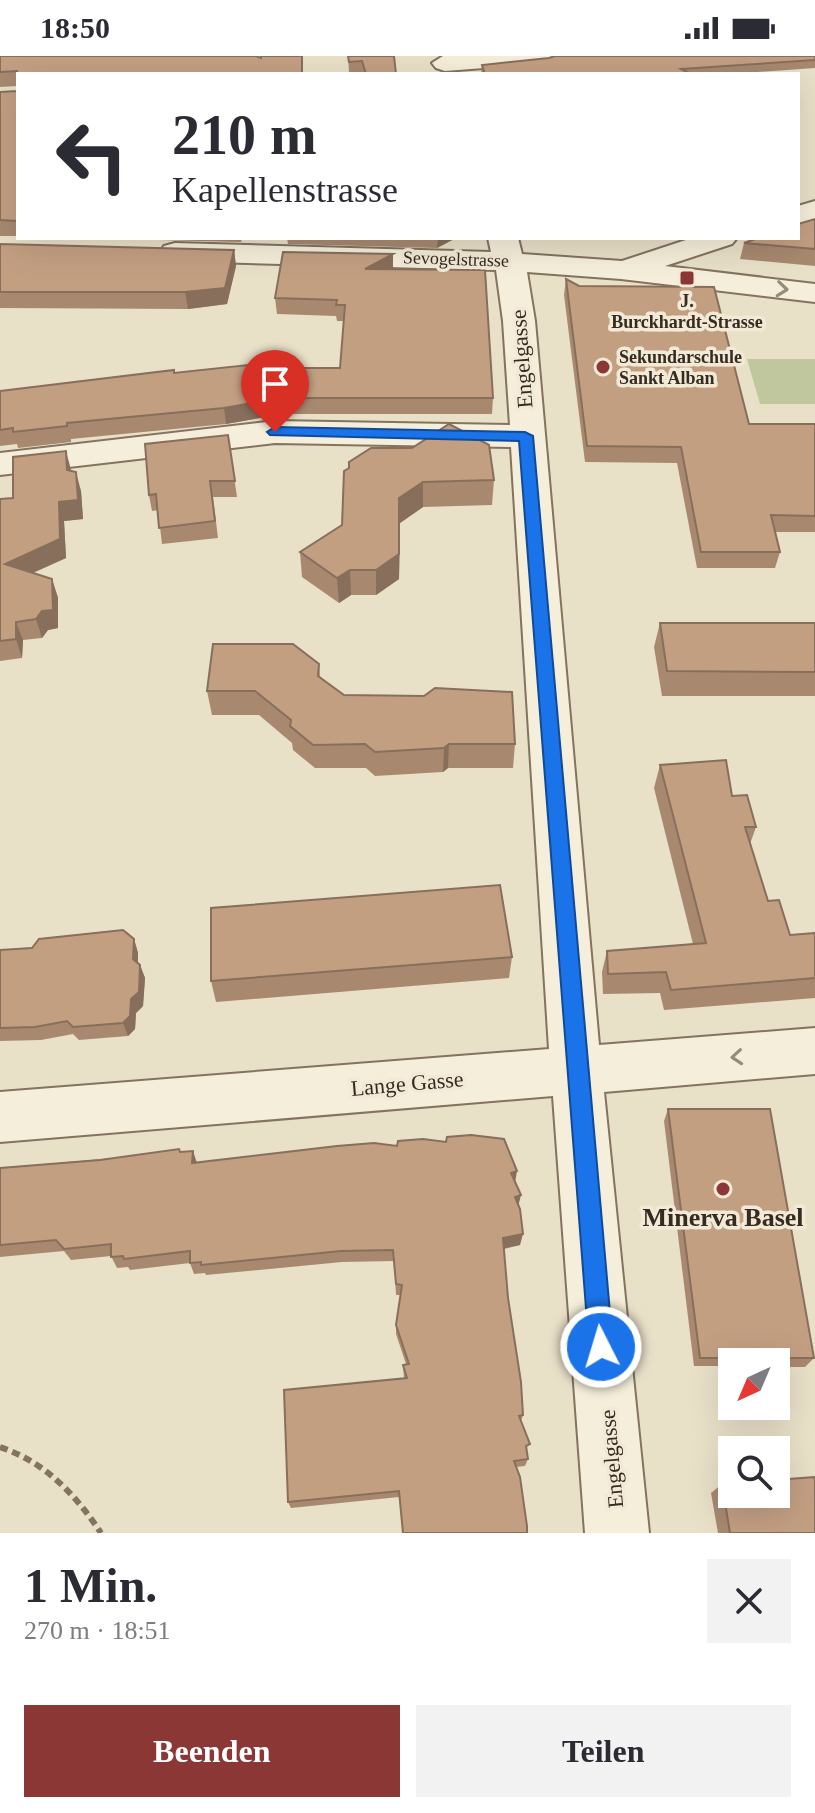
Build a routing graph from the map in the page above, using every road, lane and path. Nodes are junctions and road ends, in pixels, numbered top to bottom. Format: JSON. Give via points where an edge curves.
{"nodes":[{"id":1,"x":548,"y":56,"type":"edge"},
{"id":2,"x":445,"y":64,"type":"edge"},
{"id":3,"x":716,"y":240,"type":"edge"},
{"id":4,"x":506,"y":250,"type":"edge"},
{"id":5,"x":139,"y":251,"type":"edge"},
{"id":6,"x":621,"y":270,"type":"junction"},
{"id":7,"x":815,"y":293,"type":"edge"},
{"id":8,"x":525,"y":436,"type":"junction"},
{"id":9,"x":0,"y":464,"type":"edge"},
{"id":10,"x":815,"y":1051,"type":"edge"},
{"id":11,"x":576,"y":1069,"type":"junction"},
{"id":12,"x":0,"y":1117,"type":"edge"},
{"id":13,"x":0,"y":1447,"type":"edge"},
{"id":14,"x":101,"y":1533,"type":"edge"},
{"id":15,"x":617,"y":1533,"type":"edge"}],
"edges":[{"from":1,"to":2,"type":"street"},
{"from":3,"to":6,"type":"street"},
{"from":4,"to":5,"type":"street","name":"Sevogelstrasse"},
{"from":4,"to":6,"type":"street","name":"Sevogelstrasse"},
{"from":4,"to":8,"type":"street","name":"Engelgasse","via":[[519,321]]},
{"from":6,"to":7,"type":"street","name":"Sevogelstrasse","one_way":true},
{"from":8,"to":9,"type":"street","via":[[275,432]]},
{"from":8,"to":11,"type":"street","name":"Engelgasse"},
{"from":10,"to":11,"type":"street","name":"Lange Gasse","one_way":true},
{"from":11,"to":12,"type":"street","name":"Lange Gasse"},
{"from":11,"to":15,"type":"street","name":"Engelgasse"},
{"from":13,"to":14,"type":"path","via":[[20,1452],[51,1476],[85,1508]]}]}
